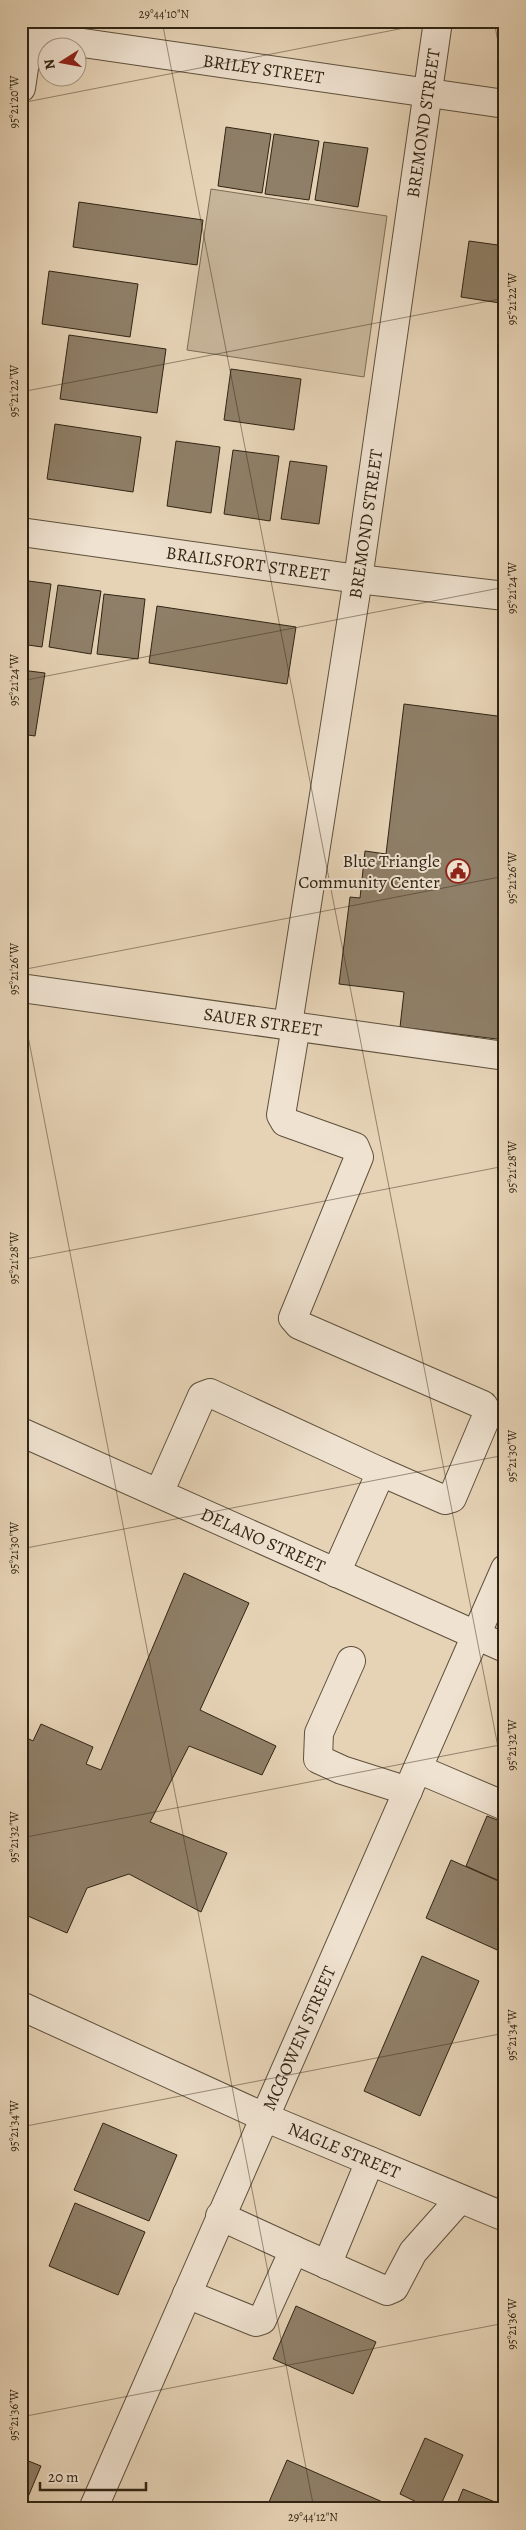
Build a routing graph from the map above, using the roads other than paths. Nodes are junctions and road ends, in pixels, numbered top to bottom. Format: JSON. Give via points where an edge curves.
{"nodes":[{"id":1,"x":438,"y":21,"type":"edge"},
{"id":2,"x":27,"y":30,"type":"edge"},
{"id":3,"x":21,"y":88,"type":"edge"},
{"id":4,"x":428,"y":93,"type":"junction"},
{"id":5,"x":505,"y":104,"type":"edge"},
{"id":6,"x":21,"y":532,"type":"edge"},
{"id":7,"x":358,"y":579,"type":"junction"},
{"id":8,"x":505,"y":596,"type":"edge"},
{"id":9,"x":21,"y":988,"type":"edge"},
{"id":10,"x":292,"y":1025,"type":"junction"},
{"id":11,"x":505,"y":1056,"type":"edge"},
{"id":12,"x":21,"y":1432,"type":"edge"},
{"id":13,"x":380,"y":1472,"type":"junction"},
{"id":14,"x":159,"y":1493,"type":"junction"},
{"id":15,"x":505,"y":1569,"type":"edge"},
{"id":16,"x":336,"y":1573,"type":"junction"},
{"id":17,"x":476,"y":1636,"type":"junction"},
{"id":18,"x":505,"y":1648,"type":"edge"},
{"id":19,"x":350,"y":1661,"type":"dead end"},
{"id":20,"x":413,"y":1780,"type":"junction"},
{"id":21,"x":505,"y":1806,"type":"edge"},
{"id":22,"x":21,"y":2006,"type":"edge"},
{"id":23,"x":264,"y":2117,"type":"junction"},
{"id":24,"x":370,"y":2161,"type":"junction"},
{"id":25,"x":460,"y":2198,"type":"junction"},
{"id":26,"x":220,"y":2216,"type":"junction"},
{"id":27,"x":505,"y":2217,"type":"edge"},
{"id":28,"x":294,"y":2250,"type":"junction"},
{"id":29,"x":327,"y":2265,"type":"junction"},
{"id":30,"x":187,"y":2294,"type":"junction"},
{"id":31,"x":93,"y":2509,"type":"edge"}],
"edges":[{"from":1,"to":4,"type":"street","name":"BREMOND STREET"},
{"from":2,"to":3,"type":"street"},
{"from":2,"to":4,"type":"street","name":"BRILEY STREET"},
{"from":4,"to":5,"type":"street","name":"BRILEY STREET"},
{"from":4,"to":7,"type":"street","name":"BREMOND STREET"},
{"from":6,"to":7,"type":"street","name":"BRAILSFORT STREET"},
{"from":7,"to":8,"type":"street","name":"BRAILSFORT STREET"},
{"from":7,"to":10,"type":"street","name":"BREMOND STREET"},
{"from":9,"to":10,"type":"street","name":"SAUER STREET"},
{"from":10,"to":11,"type":"street","name":"SAUER STREET"},
{"from":10,"to":13,"type":"street","name":"BREMOND STREET","via":[[281,1115],[284,1122],[355,1148],[359,1157],[293,1318],[299,1326],[483,1405],[488,1413],[452,1498],[444,1500]]},
{"from":12,"to":14,"type":"street","name":"DELANO STREET"},
{"from":13,"to":14,"type":"street","via":[[210,1393],[202,1396]]},
{"from":13,"to":16,"type":"street"},
{"from":14,"to":16,"type":"street","name":"DELANO STREET"},
{"from":15,"to":17,"type":"street","name":"MCGOWEN STREET"},
{"from":16,"to":17,"type":"street","name":"DELANO STREET"},
{"from":17,"to":18,"type":"street","name":"DELANO STREET"},
{"from":17,"to":20,"type":"street","name":"MCGOWEN STREET"},
{"from":19,"to":20,"type":"street","via":[[319,1733],[318,1759],[342,1770]]},
{"from":20,"to":21,"type":"street"},
{"from":20,"to":23,"type":"street","name":"MCGOWEN STREET"},
{"from":22,"to":23,"type":"street","name":"NAGLE STREET"},
{"from":23,"to":24,"type":"street","name":"NAGLE STREET"},
{"from":23,"to":26,"type":"street","name":"MCGOWEN STREET"},
{"from":24,"to":25,"type":"street","name":"NAGLE STREET"},
{"from":24,"to":29,"type":"street"},
{"from":25,"to":27,"type":"street","name":"NAGLE STREET"},
{"from":25,"to":29,"type":"street","via":[[414,2252],[394,2288],[387,2291]]},
{"from":26,"to":28,"type":"street"},
{"from":26,"to":30,"type":"street","name":"MCGOWEN STREET"},
{"from":28,"to":29,"type":"street"},
{"from":28,"to":30,"type":"street","via":[[262,2320],[256,2322]]},
{"from":30,"to":31,"type":"street","name":"MCGOWEN STREET"}]}
